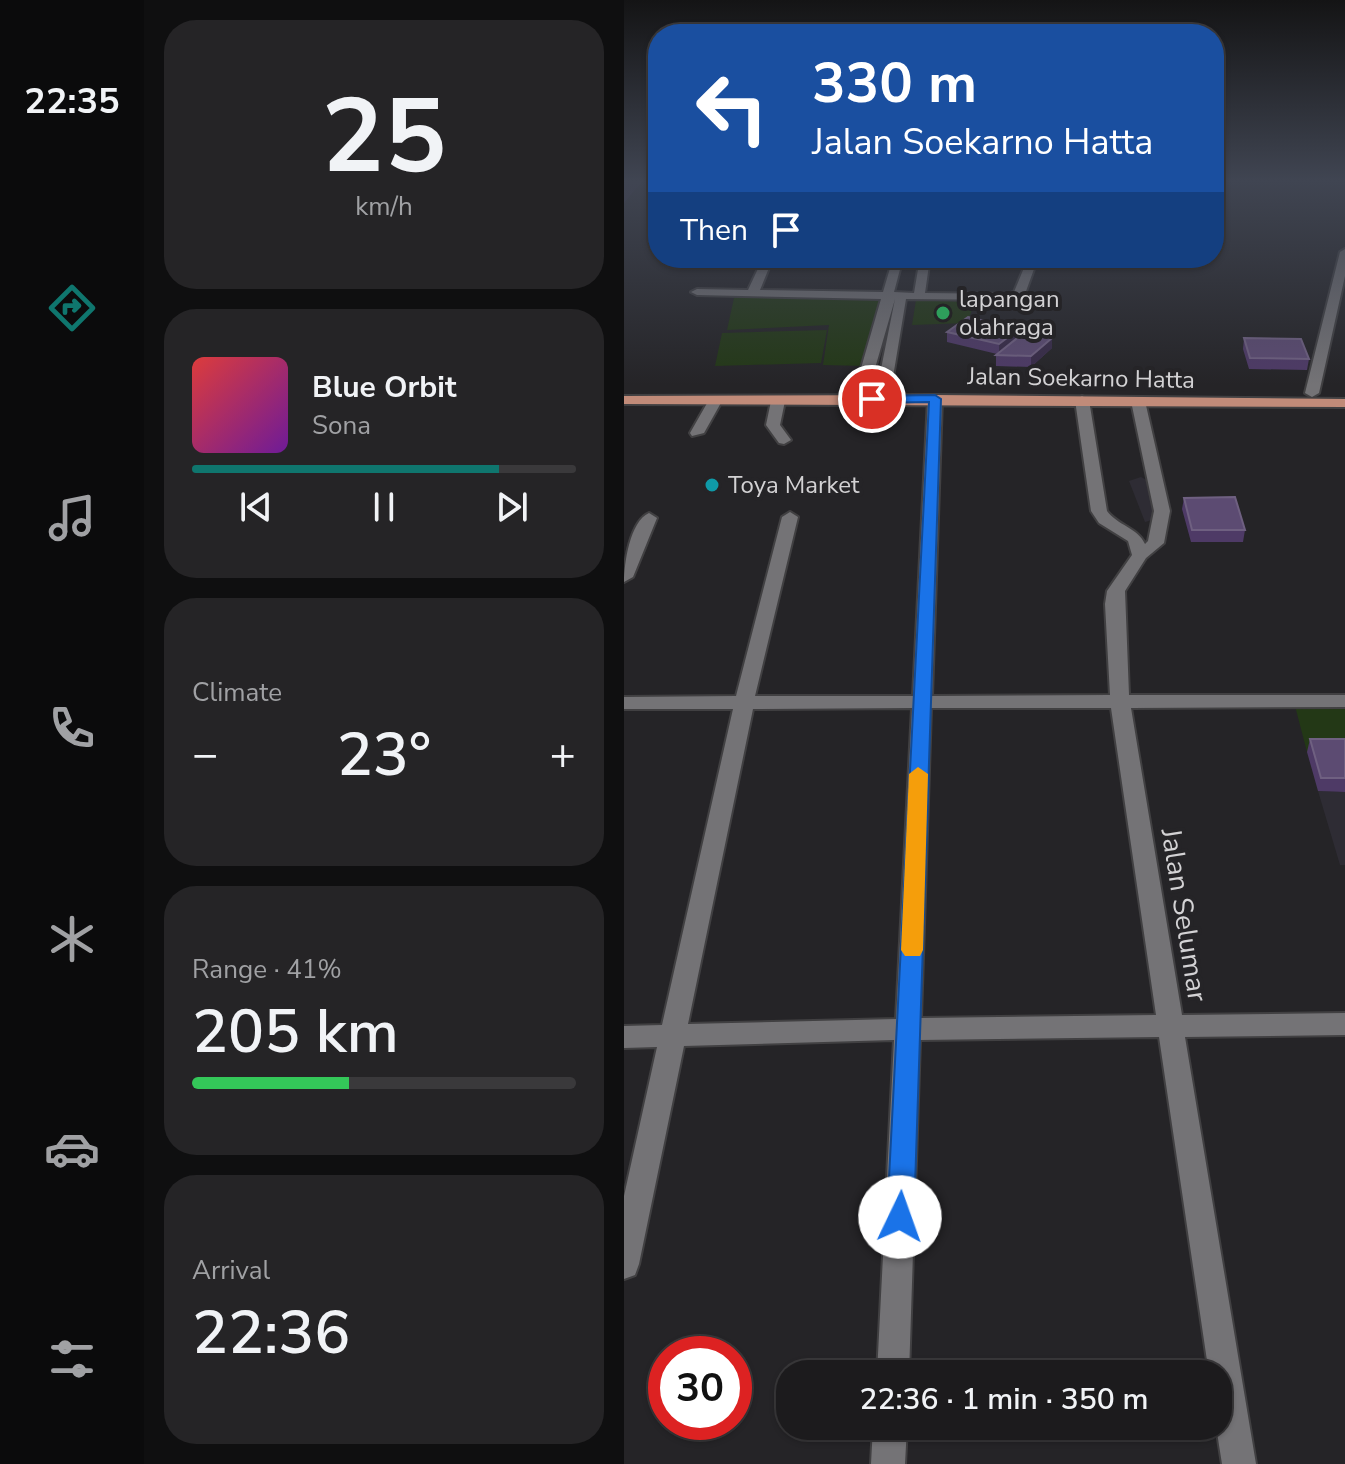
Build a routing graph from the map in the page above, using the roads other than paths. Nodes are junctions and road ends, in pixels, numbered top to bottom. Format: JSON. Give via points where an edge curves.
{"nodes":[{"id":1,"x":1344,"y":256,"type":"edge"},
{"id":2,"x":764,"y":268,"type":"edge"},
{"id":3,"x":897,"y":268,"type":"edge"},
{"id":4,"x":906,"y":268,"type":"edge"},
{"id":5,"x":923,"y":268,"type":"edge"},
{"id":6,"x":1029,"y":268,"type":"edge"},
{"id":7,"x":697,"y":292,"type":"dead end"},
{"id":8,"x":753,"y":292,"type":"junction"},
{"id":9,"x":896,"y":296,"type":"junction"},
{"id":10,"x":919,"y":296,"type":"junction"},
{"id":11,"x":624,"y":388,"type":"edge"},
{"id":12,"x":862,"y":389,"type":"junction"},
{"id":13,"x":884,"y":389,"type":"junction"},
{"id":14,"x":1312,"y":393,"type":"junction"},
{"id":15,"x":1345,"y":393,"type":"edge"},
{"id":16,"x":935,"y":399,"type":"junction"},
{"id":17,"x":624,"y":400,"type":"edge"},
{"id":18,"x":1082,"y":400,"type":"junction"},
{"id":19,"x":715,"y":401,"type":"junction"},
{"id":20,"x":778,"y":401,"type":"junction"},
{"id":21,"x":1138,"y":401,"type":"junction"},
{"id":22,"x":1345,"y":403,"type":"edge"},
{"id":23,"x":697,"y":433,"type":"dead end"},
{"id":24,"x":784,"y":440,"type":"dead end"},
{"id":25,"x":790,"y":517,"type":"dead end"},
{"id":26,"x":649,"y":518,"type":"dead end"},
{"id":27,"x":1140,"y":555,"type":"junction"},
{"id":28,"x":624,"y":577,"type":"edge"},
{"id":29,"x":1120,"y":701,"type":"junction"},
{"id":30,"x":1345,"y":701,"type":"edge"},
{"id":31,"x":921,"y":702,"type":"junction"},
{"id":32,"x":624,"y":703,"type":"edge"},
{"id":33,"x":744,"y":703,"type":"junction"},
{"id":34,"x":1345,"y":1024,"type":"edge"},
{"id":35,"x":1171,"y":1026,"type":"junction"},
{"id":36,"x":910,"y":1029,"type":"junction"},
{"id":37,"x":673,"y":1036,"type":"junction"},
{"id":38,"x":624,"y":1037,"type":"edge"},
{"id":39,"x":624,"y":1264,"type":"edge"},
{"id":40,"x":894,"y":1360,"type":"edge"},
{"id":41,"x":889,"y":1440,"type":"edge"},
{"id":42,"x":888,"y":1464,"type":"edge"},
{"id":43,"x":1239,"y":1464,"type":"edge"}],
"edges":[{"from":1,"to":14,"type":"street"},
{"from":2,"to":8,"type":"street"},
{"from":3,"to":9,"type":"street"},
{"from":4,"to":9,"type":"street"},
{"from":5,"to":10,"type":"street"},
{"from":6,"to":10,"type":"street","via":[[1016,297]]},
{"from":7,"to":8,"type":"street"},
{"from":8,"to":9,"type":"street"},
{"from":9,"to":10,"type":"street"},
{"from":9,"to":12,"type":"street"},
{"from":9,"to":13,"type":"street"},
{"from":11,"to":12,"type":"main road","name":"Jalan Soekarno Hatta"},
{"from":12,"to":13,"type":"main road","name":"Jalan Soekarno Hatta"},
{"from":13,"to":14,"type":"main road","name":"Jalan Soekarno Hatta"},
{"from":14,"to":15,"type":"main road","name":"Jalan Soekarno Hatta"},
{"from":16,"to":18,"type":"main road","name":"Jalan Soekarno Hatta"},
{"from":16,"to":20,"type":"main road","name":"Jalan Soekarno Hatta"},
{"from":16,"to":31,"type":"street"},
{"from":17,"to":19,"type":"main road","name":"Jalan Soekarno Hatta"},
{"from":18,"to":21,"type":"main road","name":"Jalan Soekarno Hatta"},
{"from":18,"to":27,"type":"street","via":[[1099,511],[1135,539]]},
{"from":19,"to":20,"type":"main road","name":"Jalan Soekarno Hatta"},
{"from":19,"to":23,"type":"street"},
{"from":20,"to":24,"type":"street","via":[[773,425]]},
{"from":21,"to":22,"type":"main road","name":"Jalan Soekarno Hatta"},
{"from":21,"to":27,"type":"street","name":"Jalan Selumar","via":[[1162,511],[1156,543]]},
{"from":25,"to":33,"type":"street"},
{"from":26,"to":28,"type":"street"},
{"from":27,"to":29,"type":"street","name":"Jalan Selumar","via":[[1116,591],[1114,604]]},
{"from":29,"to":30,"type":"street"},
{"from":29,"to":31,"type":"street"},
{"from":29,"to":35,"type":"street","name":"Jalan Selumar"},
{"from":31,"to":33,"type":"street"},
{"from":31,"to":36,"type":"street"},
{"from":32,"to":33,"type":"street"},
{"from":33,"to":37,"type":"street"},
{"from":34,"to":35,"type":"street"},
{"from":35,"to":36,"type":"street"},
{"from":35,"to":43,"type":"street","name":"Jalan Selumar"},
{"from":36,"to":37,"type":"street"},
{"from":36,"to":40,"type":"street"},
{"from":37,"to":38,"type":"street"},
{"from":37,"to":39,"type":"street"},
{"from":41,"to":42,"type":"street"}]}
